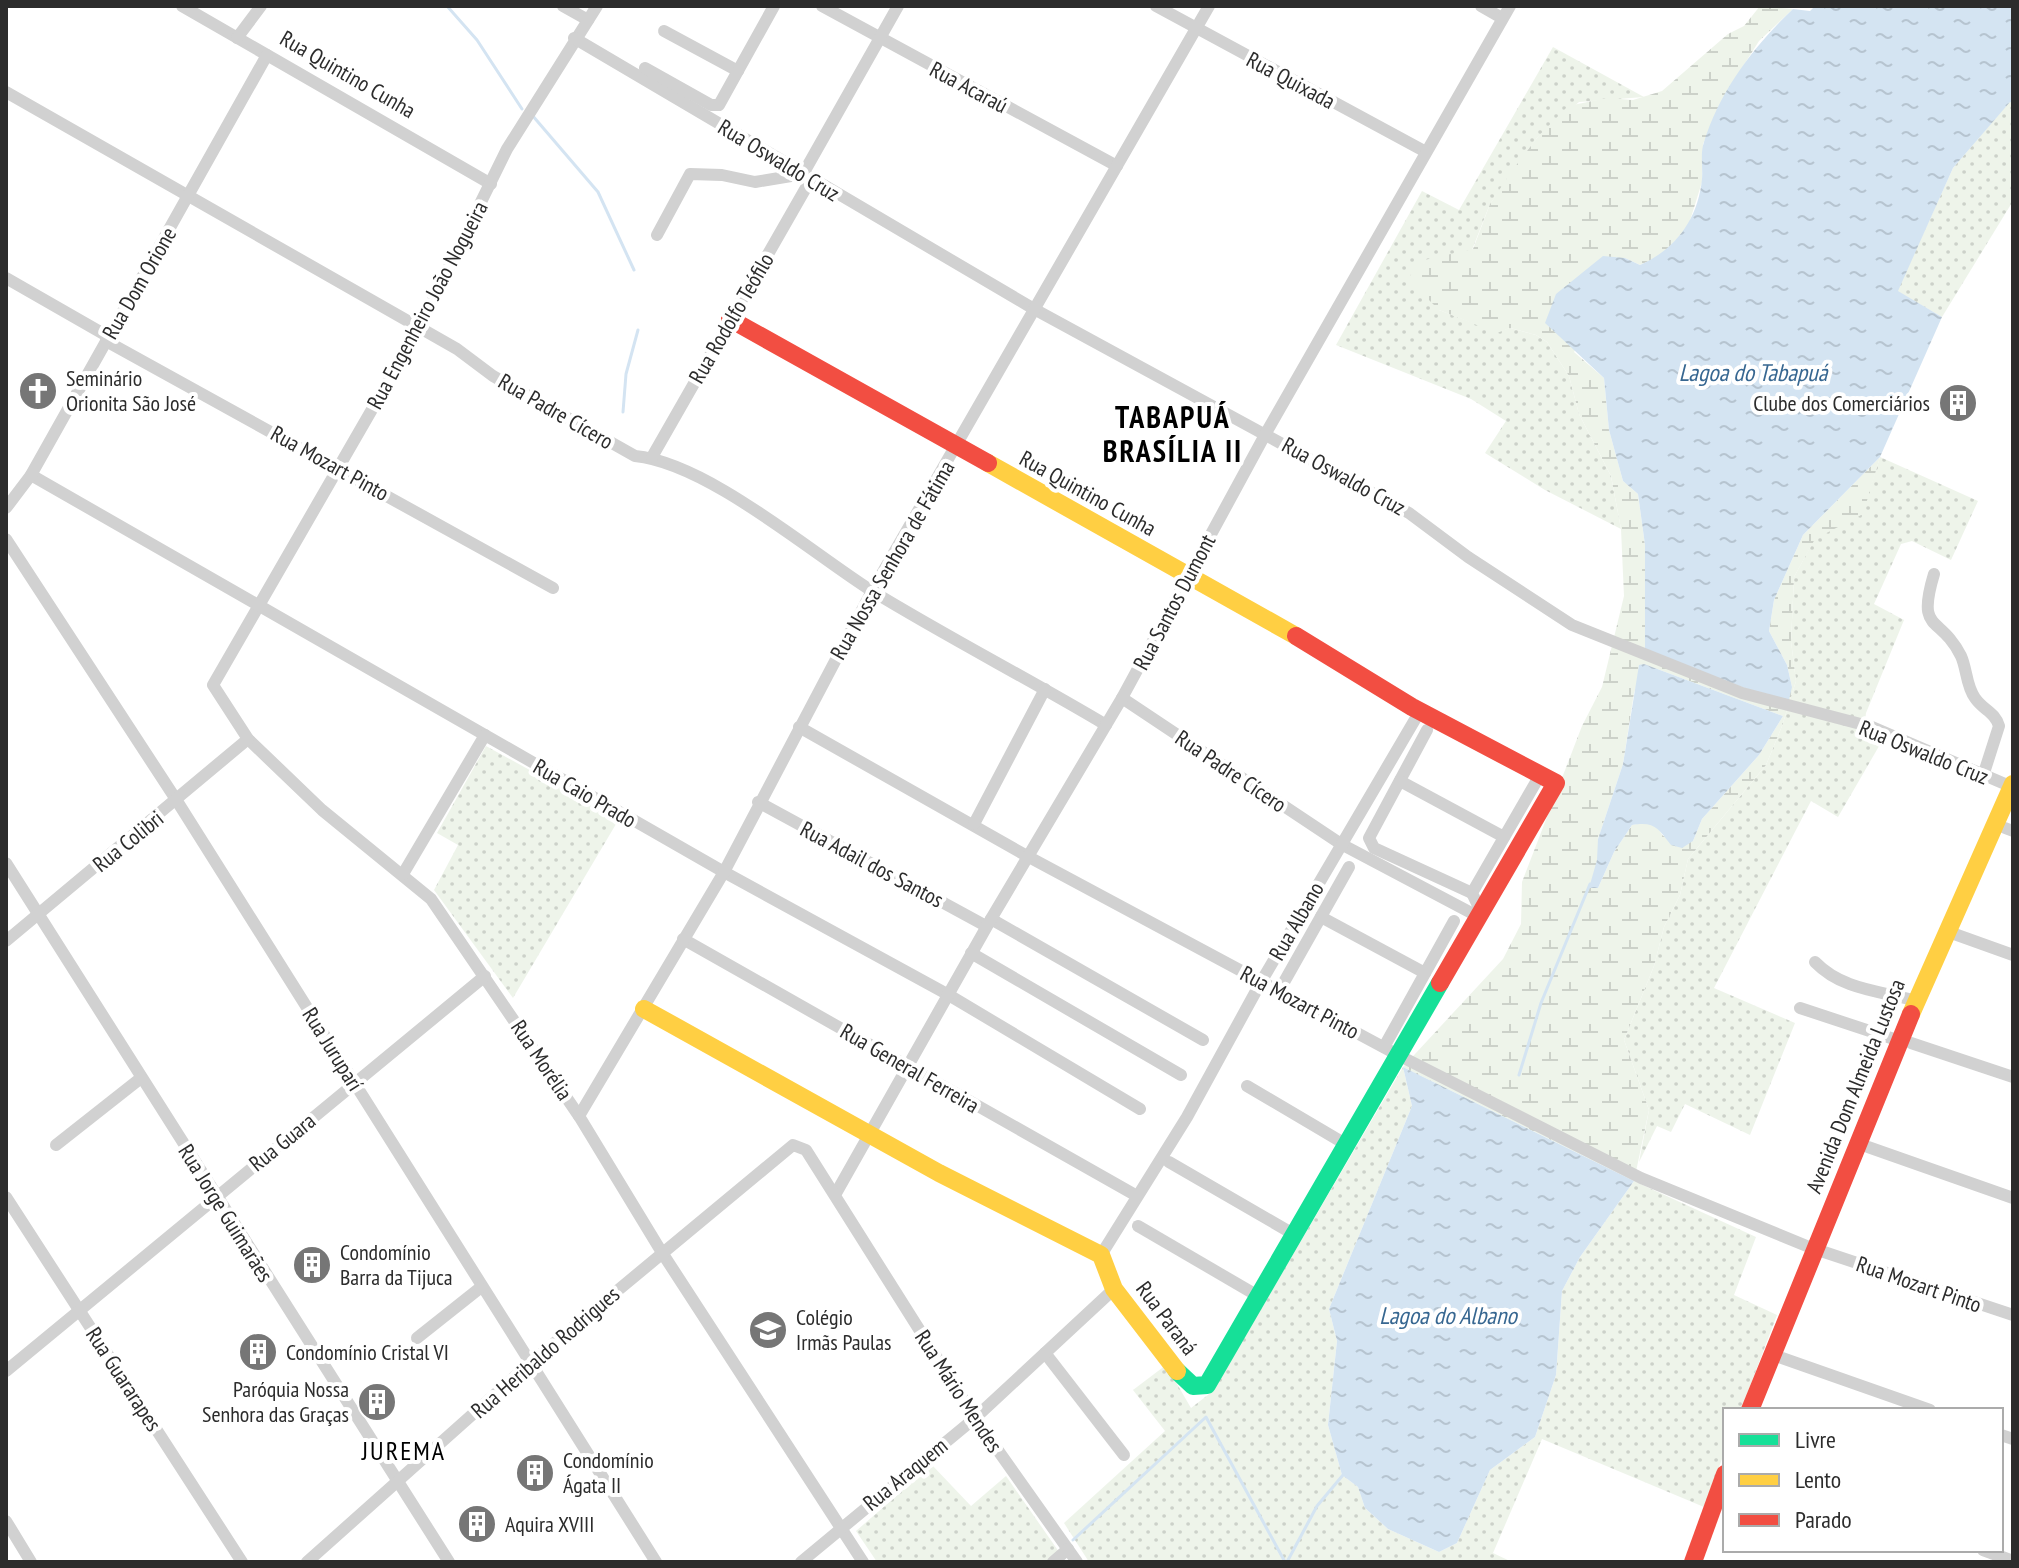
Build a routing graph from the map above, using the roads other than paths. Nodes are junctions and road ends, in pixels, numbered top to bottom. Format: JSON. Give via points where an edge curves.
{"nodes":[{"id":1,"x":182,"y":6,"type":"edge"},
{"id":2,"x":261,"y":6,"type":"edge"},
{"id":3,"x":563,"y":6,"type":"edge"},
{"id":4,"x":597,"y":6,"type":"edge"},
{"id":5,"x":774,"y":6,"type":"edge"},
{"id":6,"x":822,"y":6,"type":"edge"},
{"id":7,"x":898,"y":6,"type":"edge"},
{"id":8,"x":1156,"y":6,"type":"edge"},
{"id":9,"x":1209,"y":6,"type":"edge"},
{"id":10,"x":1481,"y":6,"type":"edge"},
{"id":11,"x":1510,"y":6,"type":"edge"},
{"id":12,"x":1502,"y":18,"type":"junction"},
{"id":13,"x":588,"y":20,"type":"junction"},
{"id":14,"x":1196,"y":29,"type":"junction"},
{"id":15,"x":664,"y":31,"type":"dead end"},
{"id":16,"x":237,"y":38,"type":"junction"},
{"id":17,"x":574,"y":38,"type":"junction"},
{"id":18,"x":879,"y":39,"type":"junction"},
{"id":19,"x":267,"y":55,"type":"junction"},
{"id":20,"x":645,"y":68,"type":"dead end"},
{"id":21,"x":738,"y":71,"type":"junction"},
{"id":22,"x":6,"y":92,"type":"edge"},
{"id":23,"x":1426,"y":152,"type":"junction"},
{"id":24,"x":1117,"y":166,"type":"junction"},
{"id":25,"x":807,"y":176,"type":"junction"},
{"id":26,"x":491,"y":184,"type":"junction"},
{"id":27,"x":188,"y":196,"type":"junction"},
{"id":28,"x":657,"y":235,"type":"dead end"},
{"id":29,"x":6,"y":278,"type":"edge"},
{"id":30,"x":1034,"y":309,"type":"junction"},
{"id":31,"x":730,"y":319,"type":"junction"},
{"id":32,"x":419,"y":328,"type":"junction"},
{"id":33,"x":108,"y":339,"type":"junction"},
{"id":34,"x":1266,"y":433,"type":"junction"},
{"id":35,"x":956,"y":447,"type":"junction"},
{"id":36,"x":652,"y":457,"type":"junction"},
{"id":37,"x":338,"y":467,"type":"junction"},
{"id":38,"x":31,"y":475,"type":"junction"},
{"id":39,"x":6,"y":508,"type":"edge"},
{"id":40,"x":6,"y":539,"type":"edge"},
{"id":41,"x":1934,"y":574,"type":"dead end"},
{"id":42,"x":1187,"y":576,"type":"junction"},
{"id":43,"x":553,"y":588,"type":"dead end"},
{"id":44,"x":872,"y":591,"type":"junction"},
{"id":45,"x":260,"y":606,"type":"junction"},
{"id":46,"x":1045,"y":689,"type":"junction"},
{"id":47,"x":1122,"y":698,"type":"junction"},
{"id":48,"x":1420,"y":711,"type":"junction"},
{"id":49,"x":1106,"y":725,"type":"junction"},
{"id":50,"x":799,"y":727,"type":"junction"},
{"id":51,"x":1427,"y":730,"type":"dead end"},
{"id":52,"x":485,"y":735,"type":"junction"},
{"id":53,"x":248,"y":739,"type":"junction"},
{"id":54,"x":1983,"y":776,"type":"junction"},
{"id":55,"x":1400,"y":781,"type":"junction"},
{"id":56,"x":1536,"y":782,"type":"dead end"},
{"id":57,"x":2012,"y":786,"type":"edge"},
{"id":58,"x":177,"y":801,"type":"junction"},
{"id":59,"x":758,"y":802,"type":"junction"},
{"id":60,"x":2010,"y":823,"type":"edge"},
{"id":61,"x":974,"y":824,"type":"junction"},
{"id":62,"x":1504,"y":837,"type":"junction"},
{"id":63,"x":1341,"y":844,"type":"junction"},
{"id":64,"x":1027,"y":856,"type":"junction"},
{"id":65,"x":6,"y":863,"type":"edge"},
{"id":66,"x":1349,"y":867,"type":"dead end"},
{"id":67,"x":724,"y":872,"type":"junction"},
{"id":68,"x":403,"y":874,"type":"junction"},
{"id":69,"x":1472,"y":893,"type":"junction"},
{"id":70,"x":1480,"y":914,"type":"junction"},
{"id":71,"x":37,"y":915,"type":"junction"},
{"id":72,"x":1321,"y":917,"type":"junction"},
{"id":73,"x":1454,"y":921,"type":"dead end"},
{"id":74,"x":988,"y":923,"type":"junction"},
{"id":75,"x":1952,"y":933,"type":"junction"},
{"id":76,"x":683,"y":939,"type":"junction"},
{"id":77,"x":6,"y":941,"type":"edge"},
{"id":78,"x":971,"y":953,"type":"junction"},
{"id":79,"x":2013,"y":955,"type":"edge"},
{"id":80,"x":1815,"y":962,"type":"dead end"},
{"id":81,"x":1425,"y":973,"type":"junction"},
{"id":82,"x":485,"y":976,"type":"junction"},
{"id":83,"x":1261,"y":982,"type":"junction"},
{"id":84,"x":1279,"y":991,"type":"junction"},
{"id":85,"x":947,"y":994,"type":"junction"},
{"id":86,"x":1917,"y":1001,"type":"junction"},
{"id":87,"x":1800,"y":1008,"type":"dead end"},
{"id":88,"x":644,"y":1009,"type":"junction"},
{"id":89,"x":1203,"y":1040,"type":"dead end"},
{"id":90,"x":1906,"y":1042,"type":"junction"},
{"id":91,"x":1391,"y":1051,"type":"junction"},
{"id":92,"x":906,"y":1065,"type":"junction"},
{"id":93,"x":1181,"y":1075,"type":"dead end"},
{"id":94,"x":2013,"y":1077,"type":"edge"},
{"id":95,"x":141,"y":1078,"type":"junction"},
{"id":96,"x":354,"y":1083,"type":"junction"},
{"id":97,"x":1247,"y":1086,"type":"dead end"},
{"id":98,"x":1140,"y":1109,"type":"dead end"},
{"id":99,"x":579,"y":1116,"type":"junction"},
{"id":100,"x":868,"y":1134,"type":"junction"},
{"id":101,"x":56,"y":1145,"type":"dead end"},
{"id":102,"x":1347,"y":1145,"type":"junction"},
{"id":103,"x":788,"y":1146,"type":"joint"},
{"id":104,"x":1868,"y":1147,"type":"junction"},
{"id":105,"x":1169,"y":1162,"type":"dead end"},
{"id":106,"x":835,"y":1195,"type":"junction"},
{"id":107,"x":1137,"y":1196,"type":"junction"},
{"id":108,"x":6,"y":1197,"type":"edge"},
{"id":109,"x":215,"y":1197,"type":"junction"},
{"id":110,"x":2013,"y":1198,"type":"edge"},
{"id":111,"x":1138,"y":1226,"type":"dead end"},
{"id":112,"x":1295,"y":1235,"type":"junction"},
{"id":113,"x":1819,"y":1250,"type":"junction"},
{"id":114,"x":661,"y":1251,"type":"junction"},
{"id":115,"x":1101,"y":1255,"type":"junction"},
{"id":116,"x":480,"y":1288,"type":"junction"},
{"id":117,"x":1114,"y":1289,"type":"junction"},
{"id":118,"x":1803,"y":1290,"type":"junction"},
{"id":119,"x":1258,"y":1296,"type":"junction"},
{"id":120,"x":79,"y":1309,"type":"junction"},
{"id":121,"x":2013,"y":1315,"type":"edge"},
{"id":122,"x":417,"y":1338,"type":"dead end"},
{"id":123,"x":1045,"y":1353,"type":"junction"},
{"id":124,"x":1782,"y":1358,"type":"junction"},
{"id":125,"x":529,"y":1364,"type":"junction"},
{"id":126,"x":6,"y":1371,"type":"edge"},
{"id":127,"x":1751,"y":1408,"type":"edge"},
{"id":128,"x":1763,"y":1408,"type":"edge"},
{"id":129,"x":1924,"y":1408,"type":"edge"},
{"id":130,"x":975,"y":1418,"type":"junction"},
{"id":131,"x":1124,"y":1455,"type":"dead end"},
{"id":132,"x":1723,"y":1480,"type":"edge"},
{"id":133,"x":397,"y":1483,"type":"junction"},
{"id":134,"x":1723,"y":1512,"type":"edge"},
{"id":135,"x":6,"y":1521,"type":"edge"},
{"id":136,"x":839,"y":1527,"type":"junction"},
{"id":137,"x":1068,"y":1549,"type":"junction"},
{"id":138,"x":1988,"y":1552,"type":"edge"},
{"id":139,"x":2013,"y":1561,"type":"edge"},
{"id":140,"x":31,"y":1562,"type":"edge"},
{"id":141,"x":242,"y":1562,"type":"edge"},
{"id":142,"x":307,"y":1562,"type":"edge"},
{"id":143,"x":449,"y":1562,"type":"edge"},
{"id":144,"x":656,"y":1562,"type":"edge"},
{"id":145,"x":801,"y":1562,"type":"edge"},
{"id":146,"x":863,"y":1562,"type":"edge"},
{"id":147,"x":1053,"y":1562,"type":"edge"},
{"id":148,"x":1077,"y":1562,"type":"edge"},
{"id":149,"x":1693,"y":1562,"type":"edge"},
{"id":150,"x":1704,"y":1562,"type":"edge"}],
"edges":[{"from":1,"to":16,"type":"street","name":"Rua Quintino Cunha"},
{"from":2,"to":16,"type":"street"},
{"from":3,"to":13,"type":"street"},
{"from":4,"to":13,"type":"street","name":"Rua Engenheiro João Nogueira"},
{"from":5,"to":21,"type":"street"},
{"from":6,"to":18,"type":"street","name":"Rua Acaraú"},
{"from":7,"to":18,"type":"street","name":"Rua Rodolfo Teófilo"},
{"from":8,"to":14,"type":"street","name":"Rua Quixada"},
{"from":9,"to":14,"type":"street","name":"Rua Nossa Senhora de Fátima"},
{"from":10,"to":12,"type":"street"},
{"from":11,"to":12,"type":"street","name":"Rua Santos Dumont"},
{"from":12,"to":23,"type":"street","name":"Rua Santos Dumont"},
{"from":13,"to":17,"type":"street","name":"Rua Engenheiro João Nogueira"},
{"from":14,"to":23,"type":"street","name":"Rua Quixada"},
{"from":14,"to":24,"type":"street","name":"Rua Nossa Senhora de Fátima"},
{"from":15,"to":21,"type":"street"},
{"from":16,"to":19,"type":"street","name":"Rua Quintino Cunha"},
{"from":17,"to":25,"type":"street","name":"Rua Oswaldo Cruz"},
{"from":17,"to":26,"type":"street","name":"Rua Engenheiro João Nogueira"},
{"from":18,"to":24,"type":"street","name":"Rua Acaraú"},
{"from":18,"to":25,"type":"street","name":"Rua Rodolfo Teófilo"},
{"from":19,"to":26,"type":"street","name":"Rua Quintino Cunha"},
{"from":19,"to":27,"type":"street","name":"Rua Dom Orione"},
{"from":20,"to":21,"type":"street","via":[[716,106]]},
{"from":22,"to":27,"type":"street","name":"Rua Padre Cícero"},
{"from":23,"to":34,"type":"street","name":"Rua Santos Dumont"},
{"from":24,"to":30,"type":"street","name":"Rua Nossa Senhora de Fátima"},
{"from":25,"to":28,"type":"street","via":[[755,182],[690,174]]},
{"from":25,"to":30,"type":"street","name":"Rua Oswaldo Cruz"},
{"from":25,"to":31,"type":"street","name":"Rua Rodolfo Teófilo"},
{"from":26,"to":32,"type":"street","name":"Rua Engenheiro João Nogueira"},
{"from":27,"to":32,"type":"street","name":"Rua Padre Cícero"},
{"from":27,"to":33,"type":"street","name":"Rua Dom Orione"},
{"from":29,"to":33,"type":"street","name":"Rua Mozart Pinto"},
{"from":30,"to":34,"type":"street","name":"Rua Oswaldo Cruz"},
{"from":30,"to":35,"type":"street","name":"Rua Nossa Senhora de Fátima"},
{"from":31,"to":35,"type":"street","name":"Rua Quintino Cunha"},
{"from":31,"to":36,"type":"street","name":"Rua Rodolfo Teófilo"},
{"from":32,"to":36,"type":"street","name":"Rua Padre Cícero","via":[[635,456]]},
{"from":32,"to":37,"type":"street","name":"Rua Engenheiro João Nogueira"},
{"from":33,"to":37,"type":"street","name":"Rua Mozart Pinto"},
{"from":33,"to":38,"type":"street","name":"Rua Dom Orione"},
{"from":34,"to":42,"type":"street","name":"Rua Santos Dumont"},
{"from":34,"to":54,"type":"street","name":"Rua Oswaldo Cruz","via":[[1409,513],[1589,633],[1742,693],[1872,727]]},
{"from":35,"to":42,"type":"street","name":"Rua Quintino Cunha"},
{"from":35,"to":44,"type":"street","name":"Rua Nossa Senhora de Fátima"},
{"from":36,"to":44,"type":"street","name":"Rua Padre Cícero","via":[[717,488]]},
{"from":37,"to":43,"type":"street","name":"Rua Mozart Pinto"},
{"from":37,"to":45,"type":"street","name":"Rua Engenheiro João Nogueira"},
{"from":38,"to":39,"type":"street","name":"Rua Dom Orione"},
{"from":38,"to":45,"type":"street","name":"Rua Caio Prado"},
{"from":40,"to":58,"type":"street","name":"Rua Juruparí"},
{"from":41,"to":54,"type":"street","via":[[1928,617],[1961,657],[1971,692],[1999,726]]},
{"from":42,"to":47,"type":"street","name":"Rua Santos Dumont"},
{"from":42,"to":48,"type":"street","name":"Rua Quintino Cunha"},
{"from":44,"to":46,"type":"street","name":"Rua Padre Cícero"},
{"from":44,"to":50,"type":"street","name":"Rua Nossa Senhora de Fátima"},
{"from":45,"to":52,"type":"street","name":"Rua Caio Prado"},
{"from":45,"to":53,"type":"street","name":"Rua Morélia","via":[[213,685]]},
{"from":46,"to":49,"type":"street","name":"Rua Padre Cícero"},
{"from":46,"to":61,"type":"street"},
{"from":47,"to":49,"type":"street","name":"Rua Santos Dumont"},
{"from":47,"to":63,"type":"street","name":"Rua Padre Cícero"},
{"from":48,"to":63,"type":"street","name":"Rua Albano"},
{"from":48,"to":70,"type":"street","name":"Rua Quintino Cunha","via":[[1556,783]]},
{"from":49,"to":64,"type":"street","name":"Rua Santos Dumont"},
{"from":50,"to":59,"type":"street","name":"Rua Nossa Senhora de Fátima"},
{"from":50,"to":61,"type":"street","name":"Rua Mozart Pinto"},
{"from":51,"to":55,"type":"street"},
{"from":52,"to":67,"type":"street","name":"Rua Caio Prado"},
{"from":52,"to":68,"type":"street"},
{"from":53,"to":58,"type":"street","name":"Rua Colibri"},
{"from":53,"to":68,"type":"street","name":"Rua Morélia","via":[[322,810]]},
{"from":54,"to":57,"type":"street","name":"Rua Oswaldo Cruz"},
{"from":55,"to":62,"type":"street"},
{"from":55,"to":69,"type":"street","via":[[1370,842]]},
{"from":56,"to":62,"type":"street"},
{"from":57,"to":75,"type":"street","name":"Avenida Dom Almeida Lustosa"},
{"from":58,"to":71,"type":"street","name":"Rua Colibri"},
{"from":58,"to":96,"type":"street","name":"Rua Juruparí"},
{"from":59,"to":67,"type":"street","name":"Rua Nossa Senhora de Fátima"},
{"from":59,"to":74,"type":"street","name":"Rua Adail dos Santos"},
{"from":60,"to":75,"type":"street","name":"Avenida Dom Almeida Lustosa"},
{"from":61,"to":64,"type":"street","name":"Rua Mozart Pinto"},
{"from":62,"to":69,"type":"street"},
{"from":63,"to":70,"type":"street","name":"Rua Padre Cícero"},
{"from":63,"to":83,"type":"street","name":"Rua Albano"},
{"from":64,"to":74,"type":"street","name":"Rua Santos Dumont"},
{"from":64,"to":83,"type":"street","name":"Rua Mozart Pinto"},
{"from":65,"to":71,"type":"street","name":"Rua Jorge Guimarães"},
{"from":66,"to":72,"type":"street"},
{"from":67,"to":76,"type":"street","name":"Rua Nossa Senhora de Fátima"},
{"from":67,"to":85,"type":"street","name":"Rua Caio Prado"},
{"from":68,"to":82,"type":"street","name":"Rua Morélia","via":[[431,899]]},
{"from":69,"to":70,"type":"street"},
{"from":70,"to":91,"type":"street","name":"Rua Paraná"},
{"from":71,"to":77,"type":"street","name":"Rua Colibri"},
{"from":71,"to":95,"type":"street","name":"Rua Jorge Guimarães"},
{"from":72,"to":81,"type":"street"},
{"from":72,"to":84,"type":"street"},
{"from":73,"to":81,"type":"street"},
{"from":74,"to":78,"type":"street","name":"Rua Santos Dumont"},
{"from":74,"to":89,"type":"street","name":"Rua Adail dos Santos"},
{"from":75,"to":79,"type":"street"},
{"from":75,"to":86,"type":"street","name":"Avenida Dom Almeida Lustosa"},
{"from":75,"to":90,"type":"street","name":"Avenida Dom Almeida Lustosa"},
{"from":76,"to":88,"type":"street","name":"Rua Nossa Senhora de Fátima"},
{"from":76,"to":92,"type":"street","name":"Rua General Ferreira"},
{"from":78,"to":85,"type":"street","name":"Rua Santos Dumont"},
{"from":78,"to":93,"type":"street"},
{"from":80,"to":86,"type":"street","via":[[1847,985]]},
{"from":81,"to":91,"type":"street"},
{"from":82,"to":96,"type":"street","name":"Rua Guara"},
{"from":82,"to":99,"type":"street","name":"Rua Morélia"},
{"from":83,"to":84,"type":"street","name":"Rua Mozart Pinto"},
{"from":83,"to":107,"type":"street","name":"Rua Albano"},
{"from":84,"to":91,"type":"street","name":"Rua Mozart Pinto"},
{"from":85,"to":92,"type":"street","name":"Rua Santos Dumont"},
{"from":85,"to":98,"type":"street","name":"Rua Caio Prado"},
{"from":86,"to":90,"type":"street","name":"Avenida Dom Almeida Lustosa"},
{"from":87,"to":90,"type":"street"},
{"from":88,"to":99,"type":"street","name":"Rua Nossa Senhora de Fátima"},
{"from":88,"to":100,"type":"street"},
{"from":90,"to":94,"type":"street"},
{"from":90,"to":104,"type":"street","name":"Avenida Dom Almeida Lustosa"},
{"from":90,"to":113,"type":"street","name":"Avenida Dom Almeida Lustosa"},
{"from":91,"to":102,"type":"street","name":"Rua Paraná"},
{"from":91,"to":113,"type":"street","name":"Rua Mozart Pinto","via":[[1641,1178]]},
{"from":92,"to":100,"type":"street","name":"Rua Santos Dumont"},
{"from":92,"to":107,"type":"street","name":"Rua General Ferreira"},
{"from":95,"to":101,"type":"street"},
{"from":95,"to":109,"type":"street","name":"Rua Jorge Guimarães"},
{"from":96,"to":109,"type":"street","name":"Rua Guara"},
{"from":96,"to":116,"type":"street","name":"Rua Juruparí"},
{"from":97,"to":102,"type":"street"},
{"from":99,"to":114,"type":"street","name":"Rua Morélia"},
{"from":100,"to":106,"type":"street","name":"Rua Santos Dumont"},
{"from":100,"to":115,"type":"street"},
{"from":102,"to":112,"type":"street","name":"Rua Paraná"},
{"from":103,"to":106,"type":"street","name":"Rua Mário Mendes","via":[[806,1150]]},
{"from":103,"to":114,"type":"street","name":"Rua Heribaldo Rodrigues"},
{"from":104,"to":110,"type":"street"},
{"from":104,"to":113,"type":"street","name":"Avenida Dom Almeida Lustosa"},
{"from":105,"to":112,"type":"street"},
{"from":106,"to":130,"type":"street","name":"Rua Mário Mendes"},
{"from":107,"to":115,"type":"street","name":"Rua Albano"},
{"from":108,"to":120,"type":"street","name":"Rua Guararapes"},
{"from":109,"to":120,"type":"street","name":"Rua Guara"},
{"from":109,"to":133,"type":"street","name":"Rua Jorge Guimarães"},
{"from":111,"to":119,"type":"street"},
{"from":112,"to":119,"type":"street","name":"Rua Paraná"},
{"from":113,"to":118,"type":"street","name":"Avenida Dom Almeida Lustosa"},
{"from":113,"to":121,"type":"street","name":"Rua Mozart Pinto"},
{"from":114,"to":125,"type":"street","name":"Rua Heribaldo Rodrigues"},
{"from":114,"to":136,"type":"street","name":"Rua Morélia"},
{"from":115,"to":117,"type":"street","name":"Rua Paraná"},
{"from":116,"to":122,"type":"street"},
{"from":116,"to":125,"type":"street","name":"Rua Juruparí"},
{"from":117,"to":119,"type":"street","name":"Rua Paraná","via":[[1182,1378],[1195,1387],[1207,1385]]},
{"from":117,"to":123,"type":"street","name":"Rua Araquem"},
{"from":118,"to":124,"type":"street","name":"Avenida Dom Almeida Lustosa"},
{"from":118,"to":127,"type":"street","name":"Avenida Dom Almeida Lustosa"},
{"from":120,"to":126,"type":"street","name":"Rua Guara"},
{"from":120,"to":141,"type":"street","name":"Rua Guararapes"},
{"from":123,"to":130,"type":"street","name":"Rua Araquem"},
{"from":123,"to":131,"type":"street"},
{"from":124,"to":128,"type":"street","name":"Avenida Dom Almeida Lustosa"},
{"from":124,"to":129,"type":"street"},
{"from":125,"to":133,"type":"street","name":"Rua Heribaldo Rodrigues"},
{"from":125,"to":144,"type":"street","name":"Rua Juruparí"},
{"from":130,"to":136,"type":"street","name":"Rua Araquem"},
{"from":130,"to":137,"type":"street","name":"Rua Mário Mendes"},
{"from":132,"to":149,"type":"street"},
{"from":133,"to":142,"type":"street","name":"Rua Heribaldo Rodrigues"},
{"from":133,"to":143,"type":"street","name":"Rua Jorge Guimarães"},
{"from":134,"to":150,"type":"street"},
{"from":135,"to":140,"type":"street"},
{"from":136,"to":145,"type":"street","name":"Rua Araquem"},
{"from":136,"to":146,"type":"street","name":"Rua Morélia"},
{"from":137,"to":147,"type":"street"},
{"from":137,"to":148,"type":"street","name":"Rua Mário Mendes"},
{"from":138,"to":139,"type":"street"}]}
